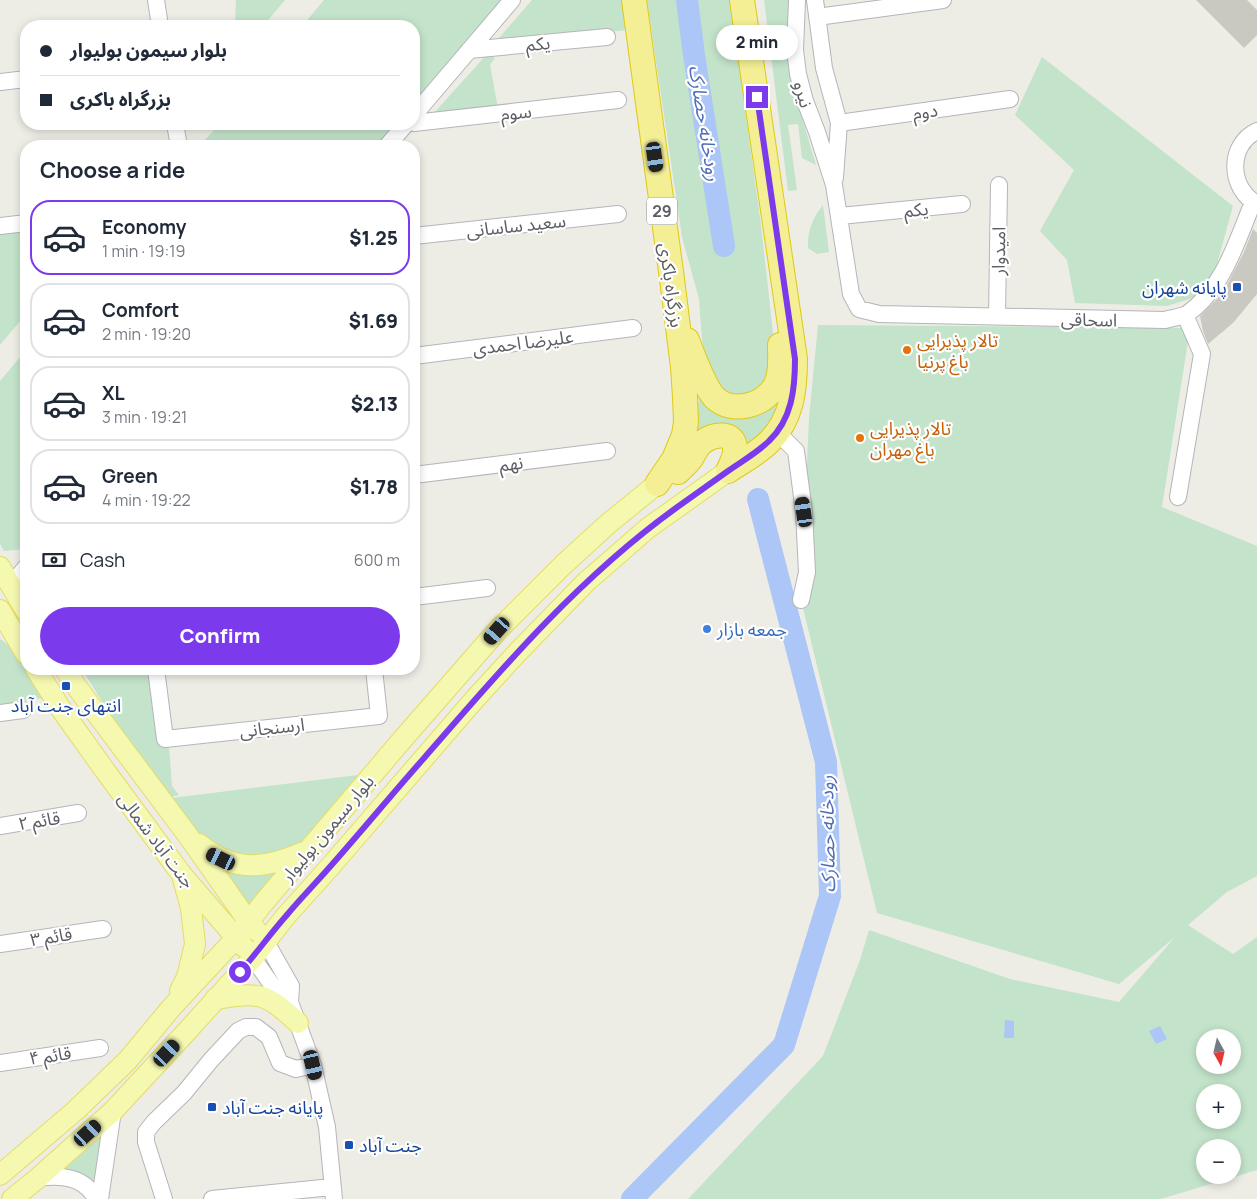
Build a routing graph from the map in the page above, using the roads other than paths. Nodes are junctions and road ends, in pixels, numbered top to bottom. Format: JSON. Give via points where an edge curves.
{"nodes":[{"id":1,"x":156,"y":0,"type":"edge"},
{"id":2,"x":512,"y":0,"type":"edge"},
{"id":3,"x":634,"y":0,"type":"edge"},
{"id":4,"x":742,"y":0,"type":"edge"},
{"id":5,"x":797,"y":0,"type":"edge"},
{"id":6,"x":815,"y":0,"type":"edge"},
{"id":7,"x":944,"y":0,"type":"edge"},
{"id":8,"x":817,"y":17,"type":"junction"},
{"id":9,"x":159,"y":20,"type":"edge"},
{"id":10,"x":607,"y":37,"type":"dead end"},
{"id":11,"x":470,"y":50,"type":"junction"},
{"id":12,"x":824,"y":68,"type":"junction"},
{"id":13,"x":798,"y":74,"type":"junction"},
{"id":14,"x":20,"y":79,"type":"edge"},
{"id":15,"x":0,"y":82,"type":"edge"},
{"id":16,"x":1010,"y":99,"type":"dead end"},
{"id":17,"x":618,"y":100,"type":"dead end"},
{"id":18,"x":420,"y":108,"type":"edge"},
{"id":19,"x":420,"y":122,"type":"edge"},
{"id":20,"x":840,"y":123,"type":"junction"},
{"id":21,"x":401,"y":130,"type":"edge"},
{"id":22,"x":1257,"y":131,"type":"edge"},
{"id":23,"x":392,"y":140,"type":"edge"},
{"id":24,"x":834,"y":185,"type":"junction"},
{"id":25,"x":999,"y":185,"type":"dead end"},
{"id":26,"x":1255,"y":203,"type":"edge"},
{"id":27,"x":962,"y":204,"type":"dead end"},
{"id":28,"x":618,"y":214,"type":"dead end"},
{"id":29,"x":840,"y":216,"type":"junction"},
{"id":30,"x":20,"y":224,"type":"edge"},
{"id":31,"x":0,"y":226,"type":"edge"},
{"id":32,"x":420,"y":235,"type":"edge"},
{"id":33,"x":779,"y":253,"type":"junction"},
{"id":34,"x":859,"y":309,"type":"joint"},
{"id":35,"x":1185,"y":315,"type":"junction"},
{"id":36,"x":677,"y":317,"type":"junction"},
{"id":37,"x":997,"y":317,"type":"junction"},
{"id":38,"x":633,"y":328,"type":"dead end"},
{"id":39,"x":420,"y":355,"type":"edge"},
{"id":40,"x":777,"y":432,"type":"junction"},
{"id":41,"x":607,"y":451,"type":"dead end"},
{"id":42,"x":728,"y":471,"type":"junction"},
{"id":43,"x":420,"y":474,"type":"edge"},
{"id":44,"x":657,"y":484,"type":"junction"},
{"id":45,"x":1178,"y":496,"type":"dead end"},
{"id":46,"x":0,"y":567,"type":"edge"},
{"id":47,"x":20,"y":574,"type":"edge"},
{"id":48,"x":10,"y":586,"type":"junction"},
{"id":49,"x":487,"y":588,"type":"dead end"},
{"id":50,"x":420,"y":596,"type":"edge"},
{"id":51,"x":801,"y":600,"type":"dead end"},
{"id":52,"x":20,"y":602,"type":"edge"},
{"id":53,"x":1,"y":612,"type":"edge"},
{"id":54,"x":20,"y":644,"type":"edge"},
{"id":55,"x":40,"y":675,"type":"edge"},
{"id":56,"x":69,"y":675,"type":"edge"},
{"id":57,"x":157,"y":675,"type":"edge"},
{"id":58,"x":375,"y":675,"type":"edge"},
{"id":59,"x":23,"y":710,"type":"dead end"},
{"id":60,"x":0,"y":713,"type":"edge"},
{"id":61,"x":78,"y":814,"type":"dead end"},
{"id":62,"x":0,"y":826,"type":"edge"},
{"id":63,"x":189,"y":837,"type":"junction"},
{"id":64,"x":308,"y":850,"type":"junction"},
{"id":65,"x":182,"y":874,"type":"junction"},
{"id":66,"x":248,"y":921,"type":"junction"},
{"id":67,"x":103,"y":928,"type":"dead end"},
{"id":68,"x":236,"y":938,"type":"junction"},
{"id":69,"x":266,"y":942,"type":"junction"},
{"id":70,"x":0,"y":944,"type":"edge"},
{"id":71,"x":253,"y":958,"type":"junction"},
{"id":72,"x":216,"y":999,"type":"junction"},
{"id":73,"x":290,"y":1002,"type":"junction"},
{"id":74,"x":171,"y":1008,"type":"junction"},
{"id":75,"x":298,"y":1022,"type":"junction"},
{"id":76,"x":100,"y":1048,"type":"dead end"},
{"id":77,"x":0,"y":1063,"type":"edge"},
{"id":78,"x":313,"y":1065,"type":"junction"},
{"id":79,"x":113,"y":1111,"type":"junction"},
{"id":80,"x":0,"y":1175,"type":"edge"},
{"id":81,"x":38,"y":1178,"type":"junction"},
{"id":82,"x":333,"y":1193,"type":"edge"},
{"id":83,"x":12,"y":1199,"type":"edge"},
{"id":84,"x":96,"y":1199,"type":"edge"},
{"id":85,"x":100,"y":1199,"type":"edge"},
{"id":86,"x":164,"y":1199,"type":"edge"},
{"id":87,"x":212,"y":1199,"type":"edge"}],
"edges":[{"from":1,"to":9,"type":"street"},
{"from":2,"to":11,"type":"street"},
{"from":3,"to":36,"type":"highway","name":"بزرگراه باکری","number":"29"},
{"from":4,"to":33,"type":"highway"},
{"from":5,"to":13,"type":"street","name":"نیرو","via":[[795,50]]},
{"from":6,"to":8,"type":"street","name":"نیرو"},
{"from":7,"to":8,"type":"street"},
{"from":8,"to":12,"type":"street","name":"نیرو"},
{"from":10,"to":11,"type":"street","name":"یکم"},
{"from":11,"to":18,"type":"street"},
{"from":12,"to":13,"type":"street","via":[[815,76]]},
{"from":12,"to":20,"type":"street","name":"نیرو"},
{"from":13,"to":24,"type":"street","name":"نیرو"},
{"from":14,"to":15,"type":"street"},
{"from":16,"to":20,"type":"street","name":"دوم"},
{"from":17,"to":19,"type":"street","name":"سوم"},
{"from":20,"to":24,"type":"street","name":"نیرو"},
{"from":21,"to":23,"type":"street"},
{"from":22,"to":26,"type":"street","via":[[1243,142],[1234,167],[1243,193]]},
{"from":24,"to":29,"type":"street","name":"نیرو"},
{"from":25,"to":37,"type":"street","name":"امیدوار"},
{"from":26,"to":35,"type":"street","name":"اسحاقی","via":[[1227,266],[1204,299]]},
{"from":27,"to":29,"type":"street","name":"یکم"},
{"from":28,"to":32,"type":"street","name":"سعید ساسانی"},
{"from":29,"to":34,"type":"street","name":"نیرو","via":[[851,294]]},
{"from":30,"to":31,"type":"street"},
{"from":33,"to":36,"type":"highway","via":[[779,376],[775,387],[762,400],[738,406],[716,399],[705,383]]},
{"from":33,"to":40,"type":"highway","via":[[795,359],[795,380],[791,406]]},
{"from":34,"to":37,"type":"street","name":"اسحاقی","via":[[878,314]]},
{"from":35,"to":37,"type":"street","name":"اسحاقی","via":[[1165,320]]},
{"from":35,"to":45,"type":"street","via":[[1202,354]]},
{"from":36,"to":44,"type":"highway","name":"بزرگراه باکری","number":"29","via":[[686,422],[674,459]]},
{"from":38,"to":39,"type":"street","name":"علیرضا احمدی"},
{"from":40,"to":42,"type":"highway","via":[[758,451]]},
{"from":40,"to":51,"type":"street","via":[[796,451],[807,572]]},
{"from":41,"to":43,"type":"street","name":"نهم"},
{"from":42,"to":44,"type":"highway","via":[[735,448],[732,440],[719,435],[702,442],[684,467]]},
{"from":42,"to":69,"type":"main road","name":"بلوار سیمون بولیوار","via":[[648,528],[586,582],[474,700]]},
{"from":44,"to":64,"type":"main road","name":"بلوار سیمون بولیوار","via":[[602,529],[497,631]]},
{"from":46,"to":48,"type":"main road"},
{"from":47,"to":48,"type":"street"},
{"from":48,"to":52,"type":"main road"},
{"from":49,"to":50,"type":"street"},
{"from":53,"to":54,"type":"main road"},
{"from":55,"to":65,"type":"main road","name":"جنت آباد شمالی","via":[[106,772]]},
{"from":56,"to":63,"type":"main road","name":"جنت آباد شمالی"},
{"from":57,"to":58,"type":"street","name":"ارسنجانی","via":[[165,739],[379,716]]},
{"from":59,"to":60,"type":"street"},
{"from":61,"to":62,"type":"street","name":"قائم ۲"},
{"from":63,"to":64,"type":"main road","via":[[221,859],[254,866],[276,863]]},
{"from":63,"to":66,"type":"main road","name":"جنت آباد شمالی"},
{"from":64,"to":66,"type":"main road","name":"بلوار سیمون بولیوار"},
{"from":65,"to":68,"type":"main road","name":"جنت آباد شمالی"},
{"from":65,"to":74,"type":"main road","via":[[191,908],[195,944],[188,977]]},
{"from":66,"to":68,"type":"main road","name":"بلوار سیمون بولیوار"},
{"from":66,"to":69,"type":"main road","name":"جنت آباد شمالی"},
{"from":67,"to":70,"type":"street","name":"قائم ۳"},
{"from":68,"to":71,"type":"main road","name":"جنت آباد شمالی"},
{"from":68,"to":74,"type":"main road","name":"بلوار سیمون بولیوار"},
{"from":69,"to":71,"type":"main road","name":"بلوار سیمون بولیوار"},
{"from":69,"to":73,"type":"street","name":"جنت آباد شمالی","via":[[291,986]]},
{"from":71,"to":72,"type":"main road","name":"بلوار سیمون بولیوار"},
{"from":71,"to":73,"type":"street","name":"جنت آباد شمالی","via":[[279,996]]},
{"from":72,"to":75,"type":"main road","via":[[262,997],[271,1000]]},
{"from":72,"to":79,"type":"main road","name":"بلوار سیمون بولیوار"},
{"from":73,"to":75,"type":"street","name":"جنت آباد شمالی"},
{"from":74,"to":80,"type":"main road","name":"بلوار سیمون بولیوار","via":[[128,1060],[75,1112]]},
{"from":75,"to":78,"type":"street","name":"جنت آباد شمالی"},
{"from":76,"to":77,"type":"street","name":"قائم ۴"},
{"from":78,"to":82,"type":"street","name":"جنت آباد شمالی","via":[[328,1127]]},
{"from":78,"to":86,"type":"street","via":[[296,1069],[280,1063],[263,1031],[256,1027],[238,1031],[146,1132],[146,1142]]},
{"from":79,"to":81,"type":"main road","name":"بلوار سیمون بولیوار"},
{"from":79,"to":85,"type":"street"},
{"from":81,"to":83,"type":"main road","name":"بلوار سیمون بولیوار"},
{"from":81,"to":84,"type":"street","via":[[53,1176],[74,1180],[88,1188]]},
{"from":82,"to":87,"type":"street"}]}
